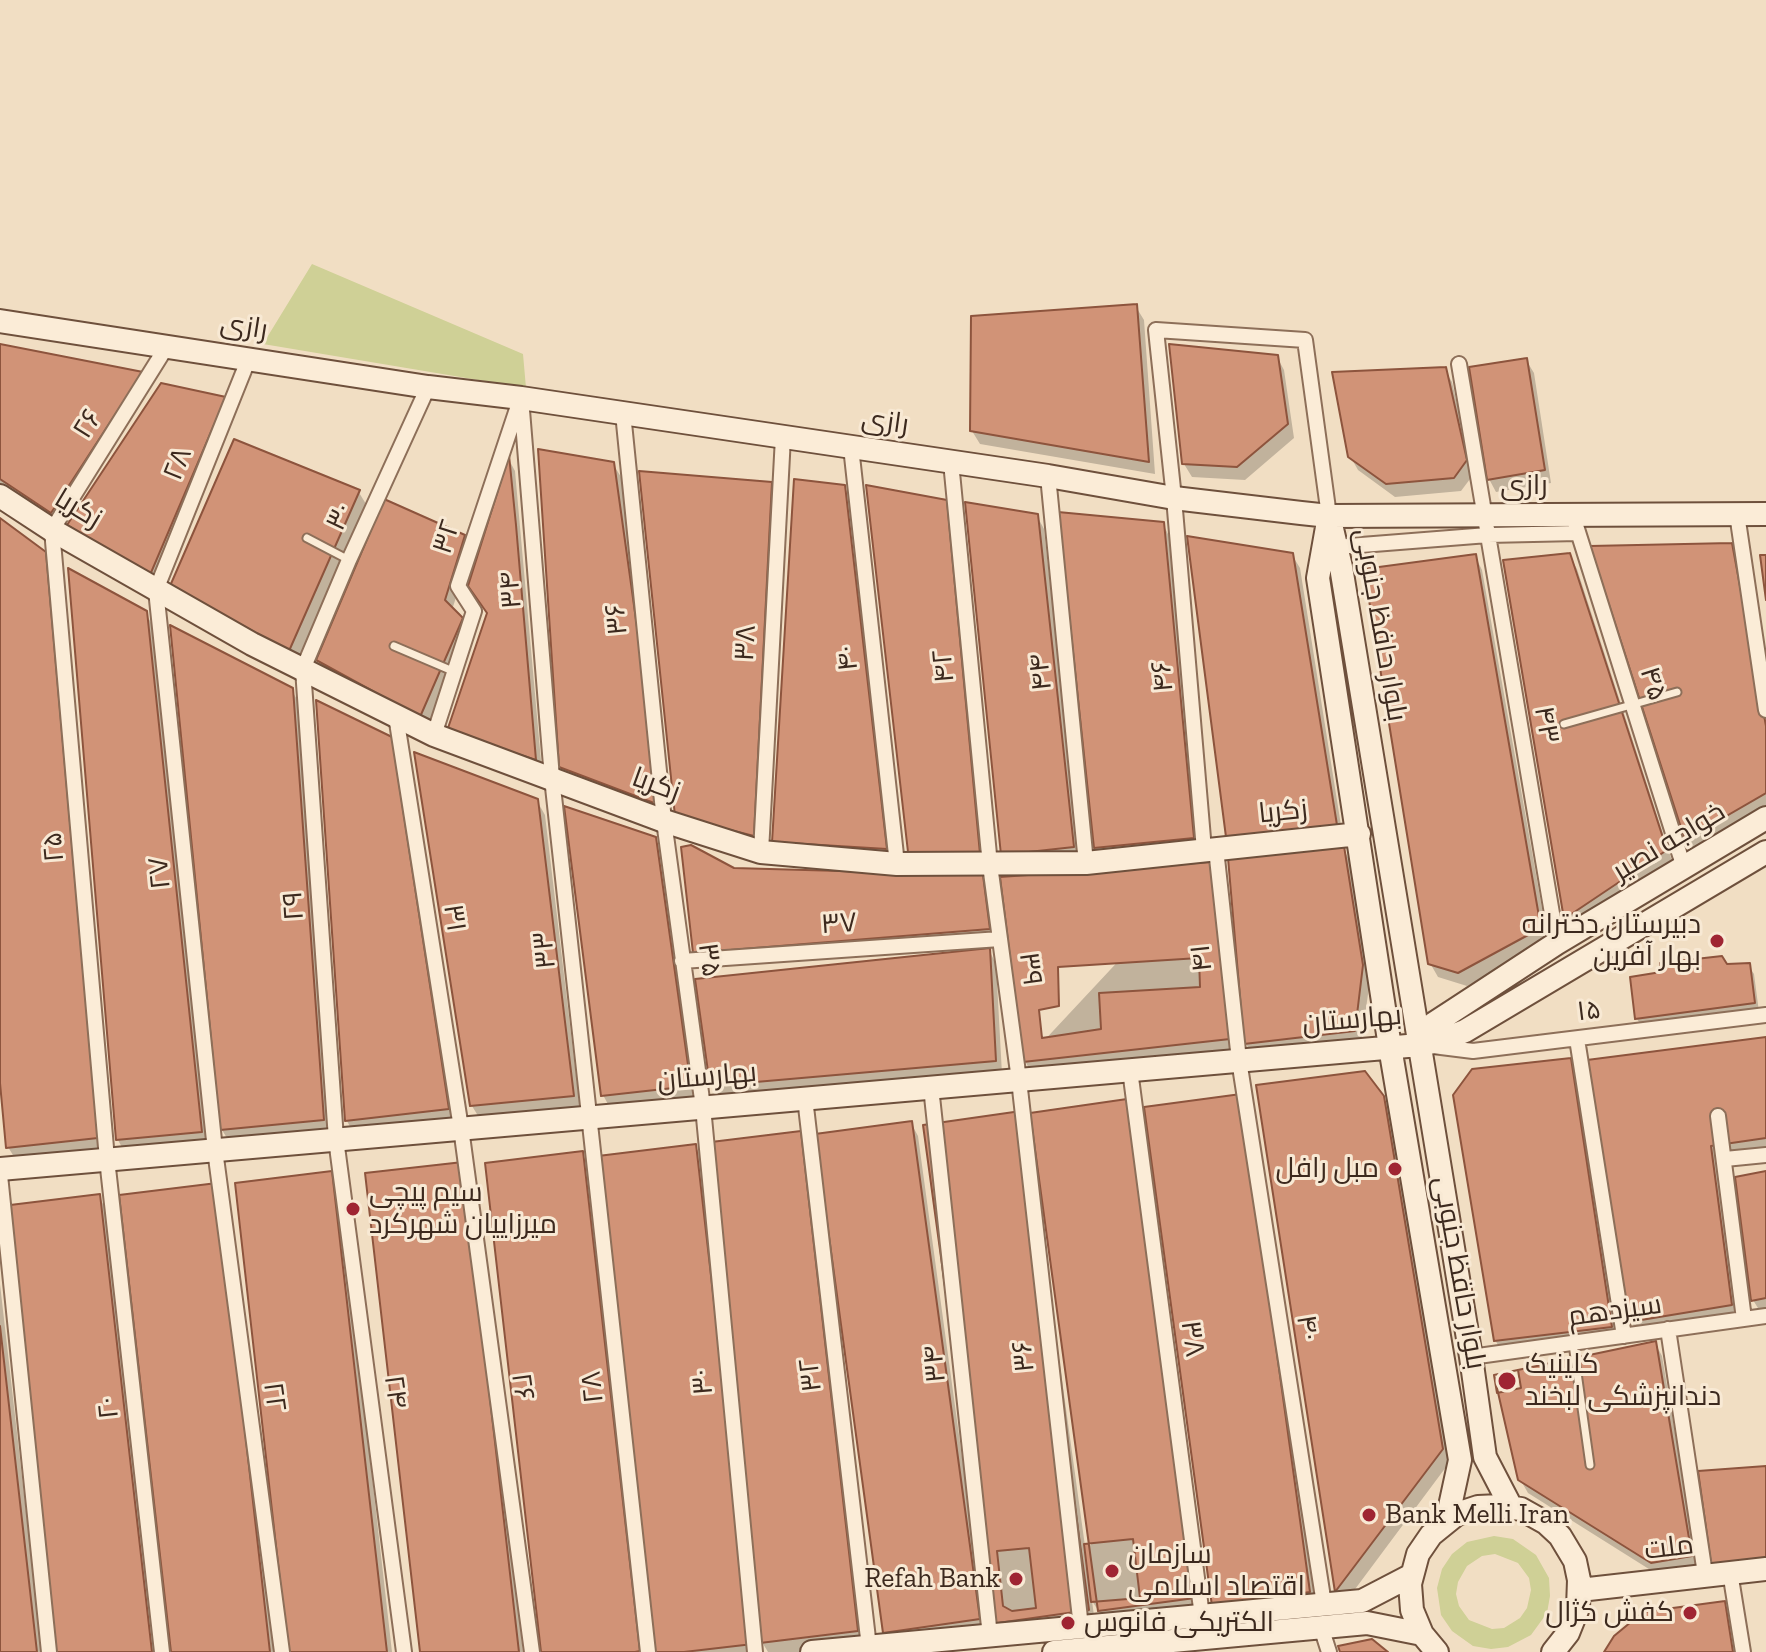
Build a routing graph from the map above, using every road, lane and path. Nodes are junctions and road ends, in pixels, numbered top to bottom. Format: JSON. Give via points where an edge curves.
{"nodes":[{"id":1,"x":0,"y":321,"type":"edge"},
{"id":2,"x":167,"y":346,"type":"junction"},
{"id":3,"x":249,"y":358,"type":"junction"},
{"id":4,"x":1459,"y":364,"type":"dead end"},
{"id":5,"x":428,"y":387,"type":"junction"},
{"id":6,"x":521,"y":398,"type":"junction"},
{"id":7,"x":623,"y":413,"type":"junction"},
{"id":8,"x":783,"y":437,"type":"junction"},
{"id":9,"x":851,"y":447,"type":"junction"},
{"id":10,"x":951,"y":462,"type":"junction"},
{"id":11,"x":1048,"y":476,"type":"junction"},
{"id":12,"x":0,"y":496,"type":"edge"},
{"id":13,"x":1174,"y":498,"type":"junction"},
{"id":14,"x":1737,"y":514,"type":"junction"},
{"id":15,"x":1766,"y":514,"type":"edge"},
{"id":16,"x":1329,"y":516,"type":"junction"},
{"id":17,"x":1575,"y":524,"type":"junction"},
{"id":18,"x":1486,"y":526,"type":"junction"},
{"id":19,"x":52,"y":530,"type":"junction"},
{"id":20,"x":307,"y":538,"type":"dead end"},
{"id":21,"x":1336,"y":547,"type":"junction"},
{"id":22,"x":349,"y":560,"type":"junction"},
{"id":23,"x":156,"y":590,"type":"junction"},
{"id":24,"x":394,"y":646,"type":"dead end"},
{"id":25,"x":303,"y":669,"type":"junction"},
{"id":26,"x":455,"y":672,"type":"junction"},
{"id":27,"x":1677,"y":692,"type":"dead end"},
{"id":28,"x":1632,"y":704,"type":"junction"},
{"id":29,"x":1766,"y":710,"type":"edge"},
{"id":30,"x":396,"y":716,"type":"junction"},
{"id":31,"x":1564,"y":724,"type":"dead end"},
{"id":32,"x":434,"y":735,"type":"junction"},
{"id":33,"x":552,"y":778,"type":"junction"},
{"id":34,"x":1766,"y":818,"type":"edge"},
{"id":35,"x":664,"y":821,"type":"junction"},
{"id":36,"x":1359,"y":834,"type":"junction"},
{"id":37,"x":1210,"y":850,"type":"junction"},
{"id":38,"x":761,"y":852,"type":"junction"},
{"id":39,"x":1766,"y":852,"type":"edge"},
{"id":40,"x":1086,"y":863,"type":"junction"},
{"id":41,"x":897,"y":864,"type":"junction"},
{"id":42,"x":990,"y":865,"type":"junction"},
{"id":43,"x":1684,"y":868,"type":"junction"},
{"id":44,"x":1000,"y":939,"type":"junction"},
{"id":45,"x":1557,"y":943,"type":"junction"},
{"id":46,"x":682,"y":961,"type":"junction"},
{"id":47,"x":1453,"y":1011,"type":"junction"},
{"id":48,"x":1766,"y":1015,"type":"edge"},
{"id":49,"x":1465,"y":1031,"type":"junction"},
{"id":50,"x":1577,"y":1039,"type":"junction"},
{"id":51,"x":1419,"y":1045,"type":"junction"},
{"id":52,"x":1390,"y":1047,"type":"junction"},
{"id":53,"x":1239,"y":1060,"type":"junction"},
{"id":54,"x":1130,"y":1070,"type":"junction"},
{"id":55,"x":1019,"y":1080,"type":"junction"},
{"id":56,"x":931,"y":1087,"type":"junction"},
{"id":57,"x":805,"y":1098,"type":"junction"},
{"id":58,"x":703,"y":1107,"type":"junction"},
{"id":59,"x":1718,"y":1116,"type":"dead end"},
{"id":60,"x":590,"y":1117,"type":"junction"},
{"id":61,"x":461,"y":1128,"type":"junction"},
{"id":62,"x":336,"y":1139,"type":"junction"},
{"id":63,"x":215,"y":1150,"type":"junction"},
{"id":64,"x":1766,"y":1155,"type":"edge"},
{"id":65,"x":107,"y":1159,"type":"junction"},
{"id":66,"x":1725,"y":1159,"type":"junction"},
{"id":67,"x":0,"y":1169,"type":"edge"},
{"id":68,"x":0,"y":1175,"type":"edge"},
{"id":69,"x":1766,"y":1316,"type":"edge"},
{"id":70,"x":1744,"y":1319,"type":"junction"},
{"id":71,"x":1668,"y":1329,"type":"junction"},
{"id":72,"x":1624,"y":1336,"type":"junction"},
{"id":73,"x":1573,"y":1344,"type":"junction"},
{"id":74,"x":1471,"y":1357,"type":"junction"},
{"id":75,"x":1590,"y":1465,"type":"dead end"},
{"id":76,"x":1511,"y":1507,"type":"junction"},
{"id":77,"x":1447,"y":1520,"type":"junction"},
{"id":78,"x":1766,"y":1569,"type":"edge"},
{"id":79,"x":1730,"y":1572,"type":"junction"},
{"id":80,"x":1705,"y":1574,"type":"junction"},
{"id":81,"x":1412,"y":1575,"type":"junction"},
{"id":82,"x":1580,"y":1590,"type":"junction"},
{"id":83,"x":1324,"y":1604,"type":"junction"},
{"id":84,"x":1202,"y":1616,"type":"junction"},
{"id":85,"x":1321,"y":1627,"type":"junction"},
{"id":86,"x":1422,"y":1634,"type":"junction"},
{"id":87,"x":990,"y":1636,"type":"junction"},
{"id":88,"x":1081,"y":1643,"type":"edge"},
{"id":89,"x":1208,"y":1645,"type":"edge"},
{"id":90,"x":869,"y":1647,"type":"junction"},
{"id":91,"x":49,"y":1652,"type":"edge"},
{"id":92,"x":162,"y":1652,"type":"edge"},
{"id":93,"x":282,"y":1652,"type":"edge"},
{"id":94,"x":404,"y":1652,"type":"edge"},
{"id":95,"x":532,"y":1652,"type":"edge"},
{"id":96,"x":648,"y":1652,"type":"edge"},
{"id":97,"x":755,"y":1652,"type":"edge"},
{"id":98,"x":812,"y":1652,"type":"edge"},
{"id":99,"x":1054,"y":1652,"type":"edge"},
{"id":100,"x":1329,"y":1652,"type":"edge"},
{"id":101,"x":1437,"y":1652,"type":"edge"},
{"id":102,"x":1553,"y":1652,"type":"edge"},
{"id":103,"x":1743,"y":1652,"type":"edge"}],
"edges":[{"from":1,"to":2,"type":"main road","name":"رازی"},
{"from":2,"to":3,"type":"main road","name":"رازی"},
{"from":2,"to":19,"type":"street","name":"۲۶"},
{"from":3,"to":5,"type":"main road","name":"رازی"},
{"from":3,"to":23,"type":"street","name":"۲۸"},
{"from":4,"to":18,"type":"street","name":"۴۳"},
{"from":5,"to":6,"type":"main road","name":"رازی"},
{"from":5,"to":22,"type":"street","name":"۳۰"},
{"from":6,"to":7,"type":"main road","name":"رازی"},
{"from":6,"to":26,"type":"street","name":"۳۲","via":[[458,586],[474,611]]},
{"from":6,"to":33,"type":"street","name":"۳۴"},
{"from":7,"to":8,"type":"main road","name":"رازی"},
{"from":7,"to":35,"type":"street","name":"۳۶"},
{"from":8,"to":9,"type":"main road","name":"رازی"},
{"from":8,"to":38,"type":"street","name":"۳۸"},
{"from":9,"to":10,"type":"main road","name":"رازی"},
{"from":9,"to":41,"type":"street","name":"۴۰"},
{"from":10,"to":11,"type":"main road","name":"رازی"},
{"from":10,"to":42,"type":"street","name":"۴۲"},
{"from":11,"to":13,"type":"main road","name":"رازی"},
{"from":11,"to":40,"type":"street","name":"۴۴"},
{"from":12,"to":19,"type":"main road","name":"زکریا"},
{"from":13,"to":16,"type":"main road","name":"رازی"},
{"from":13,"to":16,"type":"street","via":[[1156,330],[1305,340]]},
{"from":13,"to":37,"type":"street","name":"۴۶"},
{"from":14,"to":15,"type":"main road","name":"رازی"},
{"from":14,"to":17,"type":"main road","name":"رازی"},
{"from":14,"to":29,"type":"street"},
{"from":16,"to":18,"type":"main road","name":"رازی"},
{"from":16,"to":21,"type":"main road","name":"بلوار حافظ جنوبی"},
{"from":16,"to":36,"type":"main road","name":"بلوار حافظ جنوبی","via":[[1318,578]]},
{"from":17,"to":18,"type":"main road","name":"رازی"},
{"from":17,"to":28,"type":"street","name":"۴۵"},
{"from":18,"to":21,"type":"street"},
{"from":18,"to":45,"type":"street","name":"۴۳"},
{"from":19,"to":23,"type":"main road","name":"زکریا"},
{"from":19,"to":65,"type":"street","name":"۲۵"},
{"from":20,"to":22,"type":"lane"},
{"from":21,"to":51,"type":"main road","name":"بلوار حافظ جنوبی"},
{"from":22,"to":25,"type":"street","name":"۳۰"},
{"from":23,"to":25,"type":"main road","name":"زکریا"},
{"from":23,"to":63,"type":"street","name":"۲۷"},
{"from":24,"to":26,"type":"lane"},
{"from":25,"to":30,"type":"main road","name":"زکریا"},
{"from":25,"to":62,"type":"street","name":"۲۹"},
{"from":26,"to":32,"type":"street","name":"۳۲"},
{"from":27,"to":28,"type":"lane"},
{"from":28,"to":31,"type":"lane"},
{"from":28,"to":43,"type":"street","name":"۴۵"},
{"from":30,"to":32,"type":"main road","name":"زکریا"},
{"from":30,"to":61,"type":"street","name":"۳۱"},
{"from":32,"to":33,"type":"main road","name":"زکریا"},
{"from":33,"to":35,"type":"main road","name":"زکریا"},
{"from":33,"to":60,"type":"street","name":"۳۳"},
{"from":34,"to":43,"type":"main road","name":"خواجه نصیر"},
{"from":35,"to":38,"type":"main road","name":"زکریا"},
{"from":35,"to":46,"type":"street","name":"۳۵"},
{"from":36,"to":37,"type":"main road","name":"زکریا"},
{"from":36,"to":52,"type":"main road","name":"بلوار حافظ جنوبی"},
{"from":37,"to":40,"type":"main road","name":"زکریا"},
{"from":37,"to":53,"type":"street","name":"۴۱"},
{"from":38,"to":41,"type":"main road","name":"زکریا"},
{"from":39,"to":49,"type":"main road","name":"خواجه نصیر"},
{"from":40,"to":42,"type":"main road","name":"زکریا"},
{"from":41,"to":42,"type":"main road","name":"زکریا"},
{"from":42,"to":44,"type":"street","name":"۳۹"},
{"from":43,"to":45,"type":"main road","name":"خواجه نصیر"},
{"from":44,"to":46,"type":"street","name":"۳۷"},
{"from":44,"to":55,"type":"street","name":"۳۹"},
{"from":45,"to":47,"type":"main road","name":"خواجه نصیر"},
{"from":46,"to":58,"type":"street","name":"۳۵"},
{"from":47,"to":49,"type":"main road"},
{"from":47,"to":51,"type":"main road","name":"خواجه نصیر","via":[[1433,1024]]},
{"from":48,"to":50,"type":"street","name":"۱۵"},
{"from":49,"to":51,"type":"main road","name":"خواجه نصیر"},
{"from":50,"to":51,"type":"street","name":"۱۵","via":[[1473,1051]]},
{"from":50,"to":72,"type":"street"},
{"from":51,"to":52,"type":"main road","name":"بهارستان"},
{"from":51,"to":74,"type":"main road","name":"بلوار حافظ جنوبی"},
{"from":52,"to":53,"type":"main road","name":"بهارستان"},
{"from":52,"to":77,"type":"main road","name":"بلوار حافظ جنوبی","via":[[1460,1460]]},
{"from":53,"to":54,"type":"main road","name":"بهارستان"},
{"from":53,"to":83,"type":"street","name":"۴۰"},
{"from":54,"to":55,"type":"main road","name":"بهارستان"},
{"from":54,"to":84,"type":"street","name":"۳۸"},
{"from":55,"to":56,"type":"main road","name":"بهارستان"},
{"from":55,"to":88,"type":"street","name":"۳۶"},
{"from":56,"to":57,"type":"main road","name":"بهارستان"},
{"from":56,"to":87,"type":"street","name":"۳۴"},
{"from":57,"to":58,"type":"main road","name":"بهارستان"},
{"from":57,"to":90,"type":"street","name":"۳۲"},
{"from":58,"to":60,"type":"main road","name":"بهارستان"},
{"from":58,"to":97,"type":"street","name":"۳۰"},
{"from":59,"to":66,"type":"street"},
{"from":60,"to":61,"type":"main road","name":"بهارستان"},
{"from":60,"to":96,"type":"street","name":"۲۸"},
{"from":61,"to":62,"type":"main road","name":"بهارستان"},
{"from":61,"to":95,"type":"street","name":"۲۶"},
{"from":62,"to":63,"type":"main road","name":"بهارستان"},
{"from":62,"to":94,"type":"street","name":"۲۴"},
{"from":63,"to":65,"type":"main road","name":"بهارستان"},
{"from":63,"to":93,"type":"street","name":"۲۲"},
{"from":64,"to":66,"type":"street"},
{"from":65,"to":67,"type":"main road","name":"بهارستان"},
{"from":65,"to":92,"type":"street","name":"۲۰"},
{"from":66,"to":70,"type":"street"},
{"from":68,"to":91,"type":"street"},
{"from":69,"to":70,"type":"street","name":"سیزدهم"},
{"from":70,"to":71,"type":"street","name":"سیزدهم"},
{"from":71,"to":72,"type":"street","name":"سیزدهم"},
{"from":71,"to":80,"type":"street"},
{"from":72,"to":73,"type":"street","name":"سیزدهم"},
{"from":73,"to":74,"type":"street","name":"سیزدهم"},
{"from":73,"to":75,"type":"lane"},
{"from":74,"to":76,"type":"main road","name":"بلوار حافظ جنوبی","via":[[1485,1457]]},
{"from":76,"to":77,"type":"main road","via":[[1478,1507]]},
{"from":76,"to":82,"type":"main road","via":[[1538,1517],[1560,1536],[1575,1561]]},
{"from":77,"to":81,"type":"main road","via":[[1424,1544]]},
{"from":78,"to":79,"type":"main road","name":"ملت"},
{"from":79,"to":80,"type":"main road","name":"ملت"},
{"from":79,"to":103,"type":"street"},
{"from":80,"to":82,"type":"main road","name":"ملت"},
{"from":81,"to":83,"type":"main road","via":[[1362,1601]]},
{"from":81,"to":86,"type":"main road","via":[[1411,1601]]},
{"from":82,"to":102,"type":"main road","via":[[1572,1625]]},
{"from":83,"to":84,"type":"main road"},
{"from":84,"to":88,"type":"main road"},
{"from":85,"to":86,"type":"main road","via":[[1367,1623]]},
{"from":85,"to":89,"type":"main road"},
{"from":85,"to":100,"type":"street"},
{"from":86,"to":101,"type":"main road"},
{"from":87,"to":88,"type":"main road"},
{"from":87,"to":90,"type":"main road"},
{"from":88,"to":89,"type":"main road"},
{"from":88,"to":99,"type":"main road"},
{"from":90,"to":98,"type":"main road"}]}
